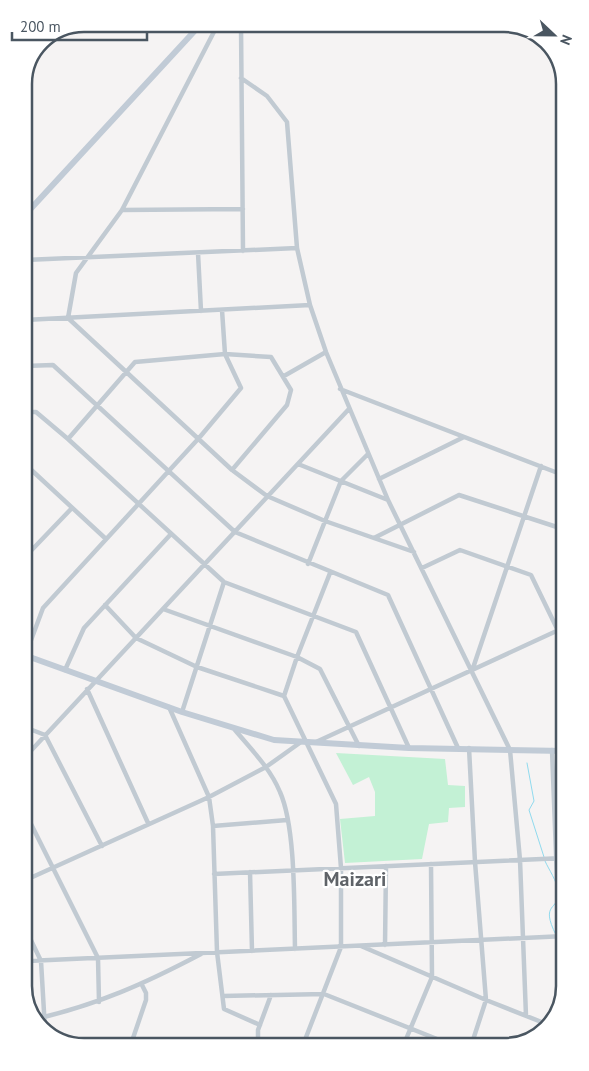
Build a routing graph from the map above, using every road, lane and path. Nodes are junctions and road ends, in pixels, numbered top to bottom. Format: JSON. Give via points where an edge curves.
{"nodes":[{"id":1,"x":193,"y":32,"type":"edge"},
{"id":2,"x":214,"y":32,"type":"edge"},
{"id":3,"x":241,"y":32,"type":"edge"},
{"id":4,"x":241,"y":78,"type":"junction"},
{"id":5,"x":33,"y":205,"type":"edge"},
{"id":6,"x":243,"y":209,"type":"junction"},
{"id":7,"x":122,"y":210,"type":"junction"},
{"id":8,"x":297,"y":248,"type":"junction"},
{"id":9,"x":243,"y":251,"type":"junction"},
{"id":10,"x":198,"y":253,"type":"junction"},
{"id":11,"x":87,"y":257,"type":"junction"},
{"id":12,"x":33,"y":260,"type":"edge"},
{"id":13,"x":310,"y":305,"type":"junction"},
{"id":14,"x":222,"y":310,"type":"junction"},
{"id":15,"x":201,"y":311,"type":"junction"},
{"id":16,"x":68,"y":318,"type":"junction"},
{"id":17,"x":33,"y":320,"type":"edge"},
{"id":18,"x":326,"y":352,"type":"junction"},
{"id":19,"x":225,"y":354,"type":"junction"},
{"id":20,"x":33,"y":366,"type":"edge"},
{"id":21,"x":127,"y":370,"type":"junction"},
{"id":22,"x":284,"y":376,"type":"junction"},
{"id":23,"x":340,"y":388,"type":"junction"},
{"id":24,"x":98,"y":405,"type":"junction"},
{"id":25,"x":348,"y":410,"type":"junction"},
{"id":26,"x":33,"y":412,"type":"edge"},
{"id":27,"x":464,"y":437,"type":"junction"},
{"id":28,"x":68,"y":438,"type":"junction"},
{"id":29,"x":199,"y":438,"type":"junction"},
{"id":30,"x":368,"y":454,"type":"junction"},
{"id":31,"x":298,"y":464,"type":"junction"},
{"id":32,"x":541,"y":466,"type":"junction"},
{"id":33,"x":232,"y":470,"type":"junction"},
{"id":34,"x":33,"y":471,"type":"edge"},
{"id":35,"x":167,"y":472,"type":"junction"},
{"id":36,"x":556,"y":472,"type":"edge"},
{"id":37,"x":379,"y":479,"type":"junction"},
{"id":38,"x":341,"y":481,"type":"junction"},
{"id":39,"x":267,"y":496,"type":"junction"},
{"id":40,"x":388,"y":500,"type":"junction"},
{"id":41,"x":138,"y":504,"type":"junction"},
{"id":42,"x":72,"y":508,"type":"junction"},
{"id":43,"x":524,"y":516,"type":"junction"},
{"id":44,"x":326,"y":521,"type":"junction"},
{"id":45,"x":400,"y":524,"type":"junction"},
{"id":46,"x":556,"y":527,"type":"edge"},
{"id":47,"x":234,"y":532,"type":"junction"},
{"id":48,"x":171,"y":534,"type":"junction"},
{"id":49,"x":374,"y":538,"type":"junction"},
{"id":50,"x":106,"y":539,"type":"junction"},
{"id":51,"x":32,"y":549,"type":"edge"},
{"id":52,"x":414,"y":552,"type":"junction"},
{"id":53,"x":205,"y":564,"type":"junction"},
{"id":54,"x":308,"y":564,"type":"junction"},
{"id":55,"x":507,"y":567,"type":"junction"},
{"id":56,"x":422,"y":568,"type":"junction"},
{"id":57,"x":330,"y":573,"type":"junction"},
{"id":58,"x":224,"y":582,"type":"junction"},
{"id":59,"x":105,"y":605,"type":"junction"},
{"id":60,"x":163,"y":609,"type":"junction"},
{"id":61,"x":312,"y":616,"type":"junction"},
{"id":62,"x":209,"y":626,"type":"junction"},
{"id":63,"x":556,"y":626,"type":"edge"},
{"id":64,"x":556,"y":631,"type":"edge"},
{"id":65,"x":32,"y":637,"type":"edge"},
{"id":66,"x":136,"y":638,"type":"junction"},
{"id":67,"x":296,"y":657,"type":"junction"},
{"id":68,"x":32,"y":658,"type":"edge"},
{"id":69,"x":197,"y":667,"type":"junction"},
{"id":70,"x":65,"y":670,"type":"junction"},
{"id":71,"x":472,"y":671,"type":"junction"},
{"id":72,"x":95,"y":682,"type":"junction"},
{"id":73,"x":87,"y":689,"type":"junction"},
{"id":74,"x":432,"y":689,"type":"junction"},
{"id":75,"x":284,"y":696,"type":"junction"},
{"id":76,"x":169,"y":707,"type":"junction"},
{"id":77,"x":392,"y":708,"type":"junction"},
{"id":78,"x":182,"y":712,"type":"junction"},
{"id":79,"x":351,"y":727,"type":"junction"},
{"id":80,"x":32,"y":730,"type":"edge"},
{"id":81,"x":235,"y":730,"type":"junction"},
{"id":82,"x":45,"y":735,"type":"junction"},
{"id":83,"x":307,"y":743,"type":"junction"},
{"id":84,"x":359,"y":746,"type":"junction"},
{"id":85,"x":409,"y":748,"type":"junction"},
{"id":86,"x":458,"y":748,"type":"junction"},
{"id":87,"x":469,"y":748,"type":"junction"},
{"id":88,"x":32,"y":749,"type":"edge"},
{"id":89,"x":510,"y":750,"type":"junction"},
{"id":90,"x":552,"y":750,"type":"junction"},
{"id":91,"x":556,"y":750,"type":"edge"},
{"id":92,"x":266,"y":767,"type":"junction"},
{"id":93,"x":209,"y":797,"type":"junction"},
{"id":94,"x":287,"y":820,"type":"junction"},
{"id":95,"x":148,"y":823,"type":"junction"},
{"id":96,"x":32,"y":826,"type":"edge"},
{"id":97,"x":213,"y":826,"type":"junction"},
{"id":98,"x":556,"y":836,"type":"edge"},
{"id":99,"x":102,"y":846,"type":"junction"},
{"id":100,"x":556,"y":858,"type":"edge"},
{"id":101,"x":520,"y":860,"type":"junction"},
{"id":102,"x":475,"y":862,"type":"junction"},
{"id":103,"x":431,"y":864,"type":"junction"},
{"id":104,"x":386,"y":866,"type":"junction"},
{"id":105,"x":53,"y":868,"type":"junction"},
{"id":106,"x":341,"y":868,"type":"junction"},
{"id":107,"x":293,"y":870,"type":"junction"},
{"id":108,"x":250,"y":872,"type":"junction"},
{"id":109,"x":214,"y":874,"type":"junction"},
{"id":110,"x":32,"y":877,"type":"edge"},
{"id":111,"x":556,"y":936,"type":"edge"},
{"id":112,"x":523,"y":938,"type":"junction"},
{"id":113,"x":482,"y":940,"type":"junction"},
{"id":114,"x":32,"y":942,"type":"edge"},
{"id":115,"x":433,"y":942,"type":"junction"},
{"id":116,"x":385,"y":945,"type":"junction"},
{"id":117,"x":360,"y":946,"type":"junction"},
{"id":118,"x":341,"y":947,"type":"junction"},
{"id":119,"x":295,"y":949,"type":"junction"},
{"id":120,"x":252,"y":951,"type":"junction"},
{"id":121,"x":217,"y":952,"type":"junction"},
{"id":122,"x":202,"y":953,"type":"junction"},
{"id":123,"x":98,"y":958,"type":"junction"},
{"id":124,"x":32,"y":961,"type":"edge"},
{"id":125,"x":41,"y":961,"type":"junction"},
{"id":126,"x":432,"y":978,"type":"junction"},
{"id":127,"x":142,"y":985,"type":"junction"},
{"id":128,"x":324,"y":994,"type":"junction"},
{"id":129,"x":271,"y":995,"type":"junction"},
{"id":130,"x":223,"y":996,"type":"junction"},
{"id":131,"x":486,"y":1000,"type":"junction"},
{"id":132,"x":99,"y":1002,"type":"junction"},
{"id":133,"x":526,"y":1016,"type":"junction"},
{"id":134,"x":44,"y":1017,"type":"joint"},
{"id":135,"x":542,"y":1022,"type":"edge"},
{"id":136,"x":260,"y":1025,"type":"junction"},
{"id":137,"x":410,"y":1028,"type":"junction"},
{"id":138,"x":133,"y":1038,"type":"edge"},
{"id":139,"x":257,"y":1038,"type":"edge"},
{"id":140,"x":306,"y":1038,"type":"edge"},
{"id":141,"x":406,"y":1038,"type":"edge"},
{"id":142,"x":435,"y":1038,"type":"edge"},
{"id":143,"x":474,"y":1038,"type":"edge"}],
"edges":[{"from":1,"to":5,"type":"main road"},
{"from":2,"to":7,"type":"street"},
{"from":3,"to":4,"type":"street"},
{"from":4,"to":6,"type":"street"},
{"from":4,"to":8,"type":"street","via":[[266,96],[287,122]]},
{"from":6,"to":7,"type":"street"},
{"from":6,"to":9,"type":"street"},
{"from":7,"to":11,"type":"street"},
{"from":8,"to":9,"type":"street"},
{"from":8,"to":13,"type":"street"},
{"from":9,"to":10,"type":"street"},
{"from":10,"to":11,"type":"street"},
{"from":10,"to":15,"type":"street"},
{"from":11,"to":12,"type":"street"},
{"from":11,"to":16,"type":"street","via":[[76,273]]},
{"from":13,"to":14,"type":"street"},
{"from":13,"to":18,"type":"street"},
{"from":14,"to":15,"type":"street"},
{"from":14,"to":19,"type":"street"},
{"from":15,"to":16,"type":"street"},
{"from":16,"to":17,"type":"street"},
{"from":16,"to":21,"type":"street"},
{"from":18,"to":22,"type":"street"},
{"from":18,"to":23,"type":"street"},
{"from":19,"to":21,"type":"street","via":[[135,362]]},
{"from":19,"to":22,"type":"street","via":[[272,357]]},
{"from":19,"to":29,"type":"street","via":[[241,388]]},
{"from":20,"to":24,"type":"street","via":[[53,365]]},
{"from":21,"to":24,"type":"street"},
{"from":21,"to":29,"type":"street"},
{"from":22,"to":33,"type":"street","via":[[291,390],[287,405]]},
{"from":23,"to":25,"type":"street"},
{"from":23,"to":27,"type":"street"},
{"from":24,"to":28,"type":"street"},
{"from":24,"to":35,"type":"street"},
{"from":25,"to":30,"type":"street"},
{"from":25,"to":31,"type":"street"},
{"from":26,"to":28,"type":"street"},
{"from":27,"to":32,"type":"street"},
{"from":27,"to":37,"type":"street"},
{"from":28,"to":41,"type":"street"},
{"from":29,"to":33,"type":"street"},
{"from":29,"to":35,"type":"street"},
{"from":30,"to":37,"type":"street"},
{"from":30,"to":38,"type":"street"},
{"from":31,"to":38,"type":"street"},
{"from":31,"to":39,"type":"street"},
{"from":32,"to":36,"type":"street"},
{"from":32,"to":43,"type":"street"},
{"from":33,"to":39,"type":"street"},
{"from":34,"to":42,"type":"street"},
{"from":35,"to":41,"type":"street"},
{"from":35,"to":47,"type":"street"},
{"from":37,"to":40,"type":"street"},
{"from":38,"to":40,"type":"street"},
{"from":38,"to":44,"type":"street"},
{"from":39,"to":44,"type":"street"},
{"from":39,"to":47,"type":"street"},
{"from":40,"to":45,"type":"street"},
{"from":41,"to":48,"type":"street"},
{"from":41,"to":50,"type":"street"},
{"from":42,"to":50,"type":"street"},
{"from":42,"to":51,"type":"street"},
{"from":43,"to":45,"type":"street","via":[[459,495]]},
{"from":43,"to":46,"type":"street"},
{"from":43,"to":55,"type":"street"},
{"from":44,"to":49,"type":"street"},
{"from":44,"to":54,"type":"street"},
{"from":45,"to":49,"type":"street"},
{"from":45,"to":52,"type":"street"},
{"from":47,"to":53,"type":"street"},
{"from":47,"to":54,"type":"street"},
{"from":48,"to":53,"type":"street"},
{"from":48,"to":59,"type":"street"},
{"from":49,"to":52,"type":"street"},
{"from":50,"to":65,"type":"street","via":[[43,608]]},
{"from":52,"to":56,"type":"street"},
{"from":53,"to":58,"type":"street"},
{"from":53,"to":60,"type":"street"},
{"from":54,"to":57,"type":"street"},
{"from":55,"to":56,"type":"street","via":[[460,550]]},
{"from":55,"to":63,"type":"street","via":[[531,575]]},
{"from":55,"to":71,"type":"street"},
{"from":56,"to":71,"type":"street"},
{"from":57,"to":61,"type":"street"},
{"from":57,"to":74,"type":"street","via":[[388,595]]},
{"from":58,"to":61,"type":"street"},
{"from":58,"to":62,"type":"street"},
{"from":59,"to":66,"type":"street"},
{"from":59,"to":70,"type":"street","via":[[84,628]]},
{"from":60,"to":62,"type":"street"},
{"from":60,"to":66,"type":"street"},
{"from":61,"to":67,"type":"street"},
{"from":61,"to":77,"type":"street","via":[[356,632]]},
{"from":62,"to":67,"type":"street"},
{"from":62,"to":69,"type":"street"},
{"from":64,"to":71,"type":"street"},
{"from":66,"to":69,"type":"street"},
{"from":66,"to":72,"type":"street"},
{"from":67,"to":75,"type":"street"},
{"from":67,"to":79,"type":"street","via":[[320,670]]},
{"from":68,"to":70,"type":"main road"},
{"from":69,"to":75,"type":"street"},
{"from":69,"to":78,"type":"street"},
{"from":70,"to":72,"type":"main road"},
{"from":71,"to":74,"type":"street"},
{"from":71,"to":89,"type":"street"},
{"from":72,"to":73,"type":"street"},
{"from":72,"to":76,"type":"main road"},
{"from":73,"to":82,"type":"street"},
{"from":73,"to":95,"type":"street"},
{"from":74,"to":77,"type":"street"},
{"from":74,"to":86,"type":"street"},
{"from":75,"to":83,"type":"street"},
{"from":76,"to":78,"type":"main road"},
{"from":76,"to":93,"type":"street"},
{"from":77,"to":79,"type":"street"},
{"from":77,"to":85,"type":"street"},
{"from":78,"to":81,"type":"main road"},
{"from":79,"to":83,"type":"street"},
{"from":79,"to":84,"type":"street"},
{"from":80,"to":82,"type":"street"},
{"from":81,"to":83,"type":"main road","via":[[274,740]]},
{"from":81,"to":92,"type":"street"},
{"from":82,"to":88,"type":"street"},
{"from":82,"to":99,"type":"street"},
{"from":83,"to":84,"type":"main road"},
{"from":83,"to":92,"type":"street"},
{"from":83,"to":106,"type":"street","via":[[336,804]]},
{"from":84,"to":85,"type":"main road"},
{"from":85,"to":86,"type":"main road"},
{"from":86,"to":87,"type":"main road"},
{"from":87,"to":89,"type":"main road"},
{"from":87,"to":102,"type":"street"},
{"from":89,"to":90,"type":"main road"},
{"from":89,"to":101,"type":"street"},
{"from":90,"to":91,"type":"main road"},
{"from":90,"to":98,"type":"street"},
{"from":92,"to":93,"type":"street"},
{"from":92,"to":94,"type":"street","via":[[281,793]]},
{"from":93,"to":95,"type":"street"},
{"from":93,"to":97,"type":"street"},
{"from":94,"to":97,"type":"street"},
{"from":94,"to":107,"type":"street"},
{"from":95,"to":99,"type":"street"},
{"from":96,"to":105,"type":"street"},
{"from":97,"to":109,"type":"street"},
{"from":99,"to":105,"type":"street"},
{"from":100,"to":101,"type":"street"},
{"from":101,"to":102,"type":"street"},
{"from":101,"to":112,"type":"street"},
{"from":102,"to":103,"type":"street"},
{"from":102,"to":113,"type":"street"},
{"from":103,"to":104,"type":"street"},
{"from":103,"to":115,"type":"street"},
{"from":104,"to":106,"type":"street"},
{"from":104,"to":116,"type":"street"},
{"from":105,"to":110,"type":"street"},
{"from":105,"to":123,"type":"street"},
{"from":106,"to":107,"type":"street"},
{"from":106,"to":118,"type":"street"},
{"from":107,"to":108,"type":"street"},
{"from":107,"to":119,"type":"street"},
{"from":108,"to":109,"type":"street"},
{"from":108,"to":120,"type":"street"},
{"from":109,"to":121,"type":"street"},
{"from":111,"to":112,"type":"street"},
{"from":112,"to":113,"type":"street"},
{"from":112,"to":133,"type":"street"},
{"from":113,"to":115,"type":"street"},
{"from":113,"to":131,"type":"street"},
{"from":114,"to":125,"type":"street"},
{"from":115,"to":116,"type":"street"},
{"from":115,"to":126,"type":"street"},
{"from":116,"to":117,"type":"street"},
{"from":117,"to":118,"type":"street"},
{"from":117,"to":126,"type":"street"},
{"from":118,"to":119,"type":"street"},
{"from":118,"to":128,"type":"street"},
{"from":119,"to":120,"type":"street"},
{"from":120,"to":121,"type":"street"},
{"from":121,"to":122,"type":"street"},
{"from":121,"to":130,"type":"street"},
{"from":122,"to":123,"type":"street"},
{"from":122,"to":127,"type":"street"},
{"from":123,"to":125,"type":"street"},
{"from":123,"to":132,"type":"street"},
{"from":124,"to":125,"type":"street"},
{"from":125,"to":134,"type":"street"},
{"from":126,"to":131,"type":"street"},
{"from":126,"to":137,"type":"street"},
{"from":127,"to":132,"type":"street"},
{"from":127,"to":138,"type":"street","via":[[146,1000]]},
{"from":128,"to":129,"type":"street"},
{"from":128,"to":137,"type":"street"},
{"from":128,"to":140,"type":"street"},
{"from":129,"to":130,"type":"street"},
{"from":129,"to":136,"type":"street"},
{"from":130,"to":136,"type":"street","via":[[224,1009]]},
{"from":131,"to":133,"type":"street"},
{"from":131,"to":143,"type":"street"},
{"from":132,"to":134,"type":"street"},
{"from":133,"to":135,"type":"street"},
{"from":136,"to":139,"type":"street"},
{"from":137,"to":141,"type":"street"},
{"from":137,"to":142,"type":"street"}]}
